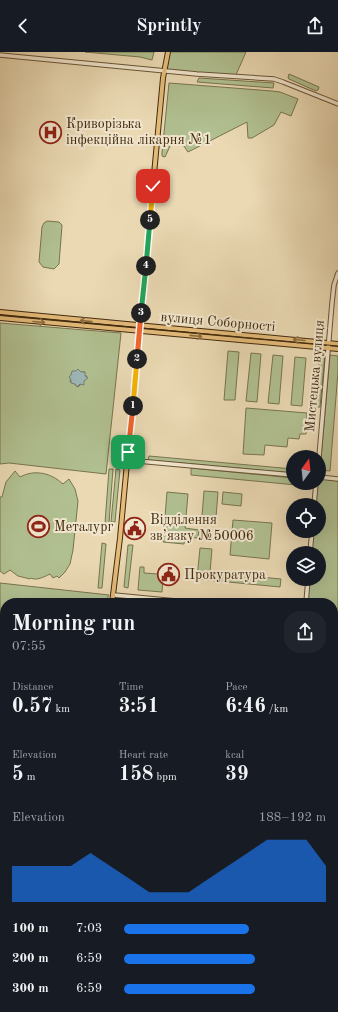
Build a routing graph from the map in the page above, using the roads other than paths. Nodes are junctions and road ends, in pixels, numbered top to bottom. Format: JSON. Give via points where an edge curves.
{"nodes":[{"id":1,"x":168,"y":52,"type":"edge"},
{"id":2,"x":0,"y":55,"type":"edge"},
{"id":3,"x":164,"y":70,"type":"junction"},
{"id":4,"x":338,"y":104,"type":"edge"},
{"id":5,"x":338,"y":273,"type":"edge"},
{"id":6,"x":0,"y":312,"type":"edge"},
{"id":7,"x":0,"y":318,"type":"edge"},
{"id":8,"x":140,"y":329,"type":"junction"},
{"id":9,"x":328,"y":343,"type":"junction"},
{"id":10,"x":338,"y":344,"type":"edge"},
{"id":11,"x":328,"y":348,"type":"junction"},
{"id":12,"x":338,"y":349,"type":"edge"},
{"id":13,"x":320,"y":450,"type":"edge"},
{"id":14,"x":127,"y":460,"type":"junction"},
{"id":15,"x":286,"y":474,"type":"edge"},
{"id":16,"x":326,"y":478,"type":"edge"},
{"id":17,"x":338,"y":479,"type":"edge"},
{"id":18,"x":307,"y":586,"type":"edge"},
{"id":19,"x":114,"y":595,"type":"junction"},
{"id":20,"x":113,"y":598,"type":"edge"},
{"id":21,"x":145,"y":598,"type":"edge"},
{"id":22,"x":306,"y":598,"type":"edge"}],
"edges":[{"from":1,"to":3,"type":"main road"},
{"from":2,"to":3,"type":"street"},
{"from":3,"to":4,"type":"street","via":[[274,79]]},
{"from":3,"to":8,"type":"main road"},
{"from":5,"to":9,"type":"street","name":"Мистецька вулиця","via":[[333,291]]},
{"from":8,"to":6,"type":"main road","name":"вулиця Соборності","one_way":true},
{"from":7,"to":8,"type":"main road","name":"вулиця Соборності","one_way":true},
{"from":9,"to":8,"type":"main road","name":"вулиця Соборності","one_way":true},
{"from":8,"to":11,"type":"main road","name":"вулиця Соборності","one_way":true},
{"from":8,"to":14,"type":"main road"},
{"from":9,"to":10,"type":"main road","name":"вулиця Соборності"},
{"from":9,"to":11,"type":"street","name":"Мистецька вулиця"},
{"from":11,"to":12,"type":"main road","name":"вулиця Соборності"},
{"from":11,"to":13,"type":"street","name":"Мистецька вулиця"},
{"from":14,"to":15,"type":"street"},
{"from":14,"to":19,"type":"main road"},
{"from":16,"to":17,"type":"street"},
{"from":18,"to":22,"type":"street"},
{"from":19,"to":20,"type":"main road"},
{"from":19,"to":21,"type":"street"}]}
